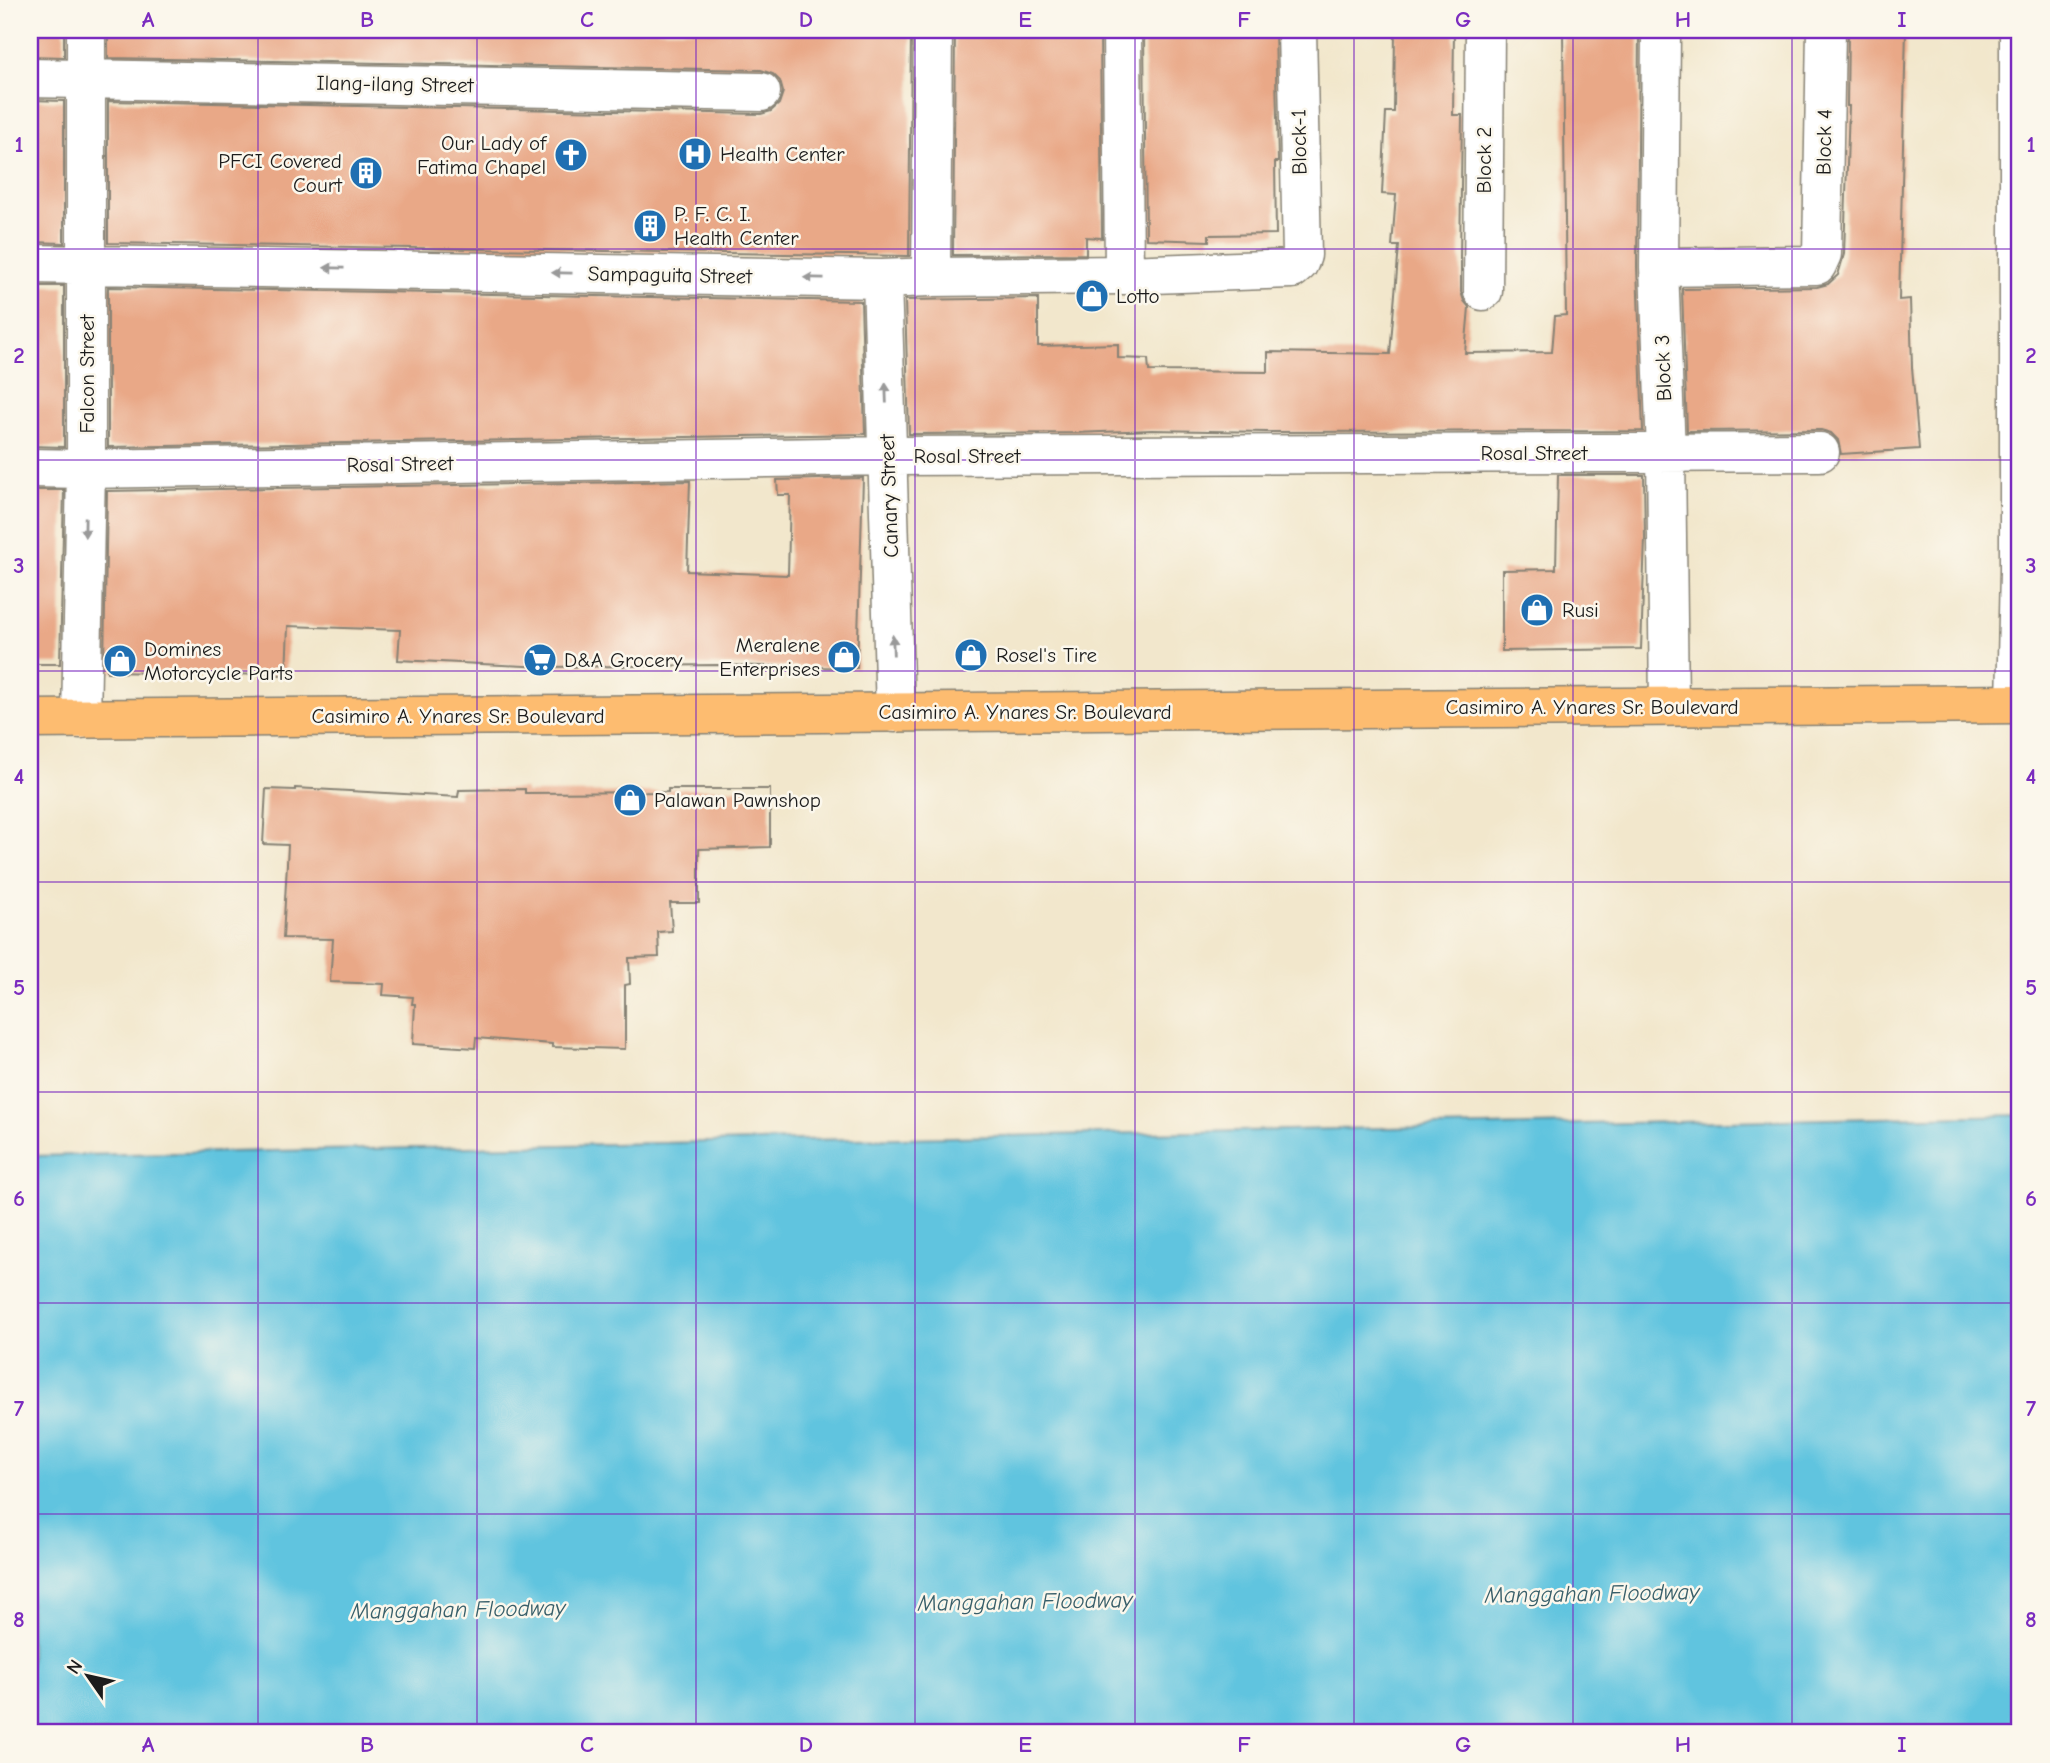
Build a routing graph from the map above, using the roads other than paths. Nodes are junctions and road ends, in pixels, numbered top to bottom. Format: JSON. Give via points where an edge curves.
{"nodes":[{"id":1,"x":86,"y":30,"type":"edge"},
{"id":2,"x":933,"y":30,"type":"edge"},
{"id":3,"x":1122,"y":30,"type":"edge"},
{"id":4,"x":1297,"y":30,"type":"edge"},
{"id":5,"x":1485,"y":30,"type":"edge"},
{"id":6,"x":1661,"y":30,"type":"edge"},
{"id":7,"x":1826,"y":30,"type":"edge"},
{"id":8,"x":2019,"y":30,"type":"edge"},
{"id":9,"x":30,"y":78,"type":"edge"},
{"id":10,"x":86,"y":78,"type":"junction"},
{"id":11,"x":761,"y":92,"type":"dead end"},
{"id":12,"x":1302,"y":255,"type":"joint"},
{"id":13,"x":88,"y":263,"type":"junction"},
{"id":14,"x":30,"y":264,"type":"edge"},
{"id":15,"x":1659,"y":267,"type":"junction"},
{"id":16,"x":1124,"y":275,"type":"junction"},
{"id":17,"x":931,"y":276,"type":"junction"},
{"id":18,"x":882,"y":279,"type":"junction"},
{"id":19,"x":1483,"y":291,"type":"dead end"},
{"id":20,"x":1820,"y":452,"type":"dead end"},
{"id":21,"x":1666,"y":453,"type":"junction"},
{"id":22,"x":888,"y":456,"type":"junction"},
{"id":23,"x":30,"y":468,"type":"edge"},
{"id":24,"x":86,"y":469,"type":"junction"},
{"id":25,"x":2018,"y":704,"type":"edge"},
{"id":26,"x":1670,"y":706,"type":"junction"},
{"id":27,"x":895,"y":713,"type":"junction"},
{"id":28,"x":30,"y":719,"type":"edge"},
{"id":29,"x":81,"y":719,"type":"junction"}],
"edges":[{"from":1,"to":10,"type":"street","name":"Falcon Street"},
{"from":2,"to":17,"type":"street"},
{"from":3,"to":16,"type":"street"},
{"from":4,"to":12,"type":"street","name":"Block-1"},
{"from":5,"to":19,"type":"street","name":"Block 2"},
{"from":6,"to":15,"type":"street","name":"Block 3"},
{"from":7,"to":15,"type":"street","name":"Block 4","via":[[1822,254],[1817,265]]},
{"from":8,"to":25,"type":"street"},
{"from":9,"to":10,"type":"street","name":"Ilang-ilang Street"},
{"from":10,"to":11,"type":"street","name":"Ilang-ilang Street"},
{"from":10,"to":13,"type":"street","name":"Falcon Street"},
{"from":12,"to":16,"type":"street","name":"Sampaguita Street","via":[[1292,269]]},
{"from":13,"to":14,"type":"street","name":"Sampaguita Street"},
{"from":18,"to":13,"type":"street","name":"Sampaguita Street","one_way":true},
{"from":13,"to":24,"type":"street","name":"Falcon Street"},
{"from":15,"to":21,"type":"street","name":"Block 3"},
{"from":16,"to":17,"type":"street","name":"Sampaguita Street"},
{"from":17,"to":18,"type":"street","name":"Sampaguita Street"},
{"from":22,"to":18,"type":"street","name":"Canary Street","one_way":true},
{"from":20,"to":21,"type":"street","name":"Rosal Street"},
{"from":21,"to":22,"type":"street","name":"Rosal Street"},
{"from":21,"to":26,"type":"street","name":"Block 3"},
{"from":22,"to":24,"type":"street","name":"Rosal Street"},
{"from":27,"to":22,"type":"street","name":"Canary Street","one_way":true},
{"from":23,"to":24,"type":"street","name":"Rosal Street"},
{"from":24,"to":29,"type":"street","name":"Falcon Street","one_way":true},
{"from":25,"to":26,"type":"main road","name":"Casimiro A. Ynares Sr. Boulevard"},
{"from":26,"to":27,"type":"main road","name":"Casimiro A. Ynares Sr. Boulevard"},
{"from":27,"to":29,"type":"main road","name":"Casimiro A. Ynares Sr. Boulevard"},
{"from":28,"to":29,"type":"main road","name":"Casimiro A. Ynares Sr. Boulevard"}]}
